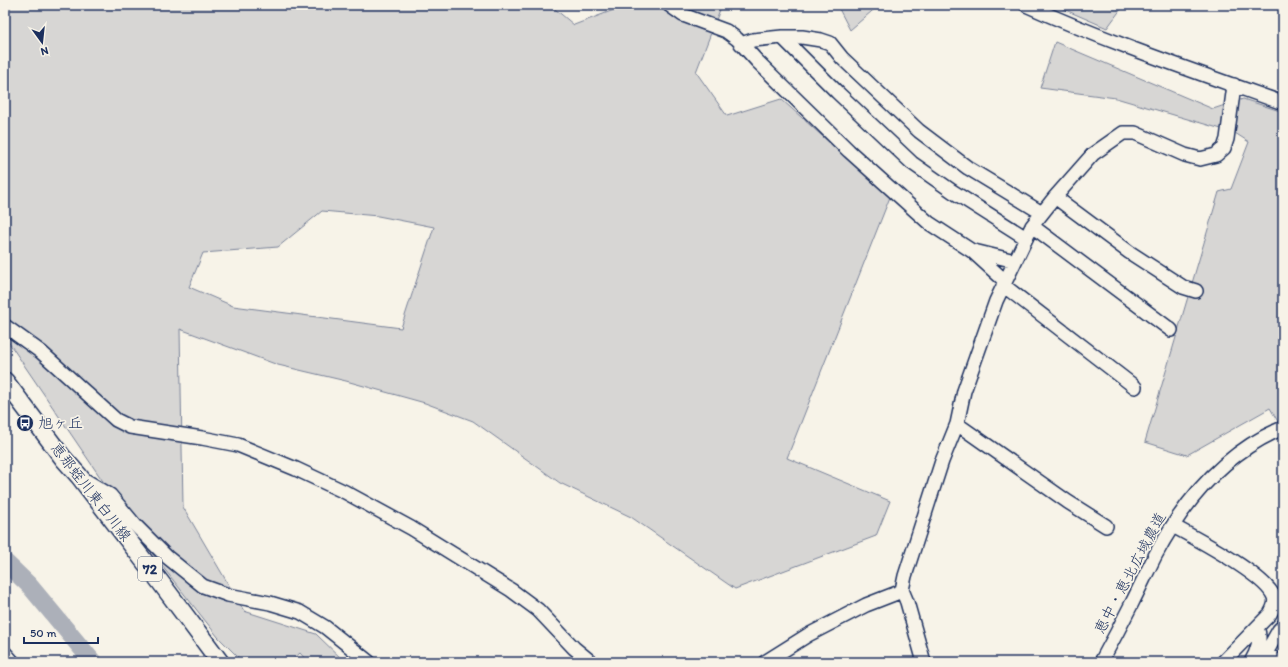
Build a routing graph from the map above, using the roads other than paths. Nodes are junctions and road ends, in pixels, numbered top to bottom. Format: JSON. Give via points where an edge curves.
{"nodes":[{"id":1,"x":669,"y":5,"type":"edge"},
{"id":2,"x":1026,"y":5,"type":"edge"},
{"id":3,"x":782,"y":37,"type":"junction"},
{"id":4,"x":742,"y":44,"type":"junction"},
{"id":5,"x":1234,"y":85,"type":"junction"},
{"id":6,"x":1283,"y":103,"type":"edge"},
{"id":7,"x":1055,"y":197,"type":"junction"},
{"id":8,"x":1042,"y":213,"type":"junction"},
{"id":9,"x":1032,"y":226,"type":"junction"},
{"id":10,"x":1026,"y":238,"type":"junction"},
{"id":11,"x":972,"y":251,"type":"junction"},
{"id":12,"x":1015,"y":261,"type":"junction"},
{"id":13,"x":1004,"y":283,"type":"junction"},
{"id":14,"x":1196,"y":291,"type":"dead end"},
{"id":15,"x":5,"y":326,"type":"edge"},
{"id":16,"x":1171,"y":330,"type":"dead end"},
{"id":17,"x":5,"y":381,"type":"edge"},
{"id":18,"x":1135,"y":387,"type":"dead end"},
{"id":19,"x":956,"y":424,"type":"junction"},
{"id":20,"x":1283,"y":428,"type":"edge"},
{"id":21,"x":79,"y":476,"type":"junction"},
{"id":22,"x":1106,"y":526,"type":"dead end"},
{"id":23,"x":1173,"y":526,"type":"junction"},
{"id":24,"x":902,"y":591,"type":"junction"},
{"id":25,"x":1283,"y":626,"type":"edge"},
{"id":26,"x":1257,"y":628,"type":"junction"},
{"id":27,"x":5,"y":653,"type":"edge"},
{"id":28,"x":1258,"y":656,"type":"edge"},
{"id":29,"x":13,"y":662,"type":"edge"},
{"id":30,"x":220,"y":662,"type":"edge"},
{"id":31,"x":369,"y":662,"type":"edge"},
{"id":32,"x":591,"y":662,"type":"edge"},
{"id":33,"x":766,"y":662,"type":"edge"},
{"id":34,"x":924,"y":662,"type":"edge"},
{"id":35,"x":1101,"y":662,"type":"edge"},
{"id":36,"x":1223,"y":662,"type":"edge"},
{"id":37,"x":1279,"y":662,"type":"edge"}],
"edges":[{"from":1,"to":4,"type":"street","via":[[683,15],[726,31]]},
{"from":2,"to":5,"type":"street","via":[[1086,31]]},
{"from":3,"to":4,"type":"street","via":[[753,40]]},
{"from":3,"to":8,"type":"street","via":[[802,37],[830,43],[842,58],[919,131],[968,168]]},
{"from":3,"to":10,"type":"street","via":[[912,163]]},
{"from":4,"to":11,"type":"street","via":[[849,151],[929,223]]},
{"from":5,"to":6,"type":"street"},
{"from":5,"to":7,"type":"street","via":[[1227,139],[1224,148],[1216,155],[1200,159],[1135,133],[1123,133],[1093,154]]},
{"from":7,"to":8,"type":"street"},
{"from":7,"to":14,"type":"street","via":[[1129,252],[1183,287]]},
{"from":8,"to":9,"type":"street"},
{"from":9,"to":10,"type":"street"},
{"from":9,"to":16,"type":"street"},
{"from":10,"to":12,"type":"street"},
{"from":11,"to":12,"type":"street"},
{"from":11,"to":13,"type":"street"},
{"from":12,"to":13,"type":"street"},
{"from":13,"to":18,"type":"street"},
{"from":13,"to":19,"type":"street","via":[[964,391]]},
{"from":15,"to":32,"type":"street","via":[[41,352],[116,420],[130,427],[238,445],[338,489],[411,528],[511,590],[538,610]]},
{"from":17,"to":21,"type":"main road","name":"恵那蛭川東白川線","number":"72"},
{"from":19,"to":22,"type":"street"},
{"from":19,"to":24,"type":"street","via":[[904,576]]},
{"from":20,"to":23,"type":"street","name":"恵中・恵北広域農道","via":[[1230,458],[1199,489]]},
{"from":21,"to":30,"type":"main road","name":"恵那蛭川東白川線","number":"72"},
{"from":21,"to":31,"type":"street","via":[[110,495],[167,557],[203,586],[228,596],[270,603],[300,612],[325,627]]},
{"from":23,"to":26,"type":"street","via":[[1240,565],[1271,591],[1275,601],[1274,607]]},
{"from":23,"to":35,"type":"street","name":"恵中・恵北広域農道","via":[[1155,555]]},
{"from":24,"to":33,"type":"street","via":[[866,605],[808,635]]},
{"from":24,"to":34,"type":"street"},
{"from":25,"to":28,"type":"street"},
{"from":26,"to":28,"type":"street"},
{"from":26,"to":36,"type":"street"},
{"from":27,"to":29,"type":"street"},
{"from":28,"to":37,"type":"street"}]}
